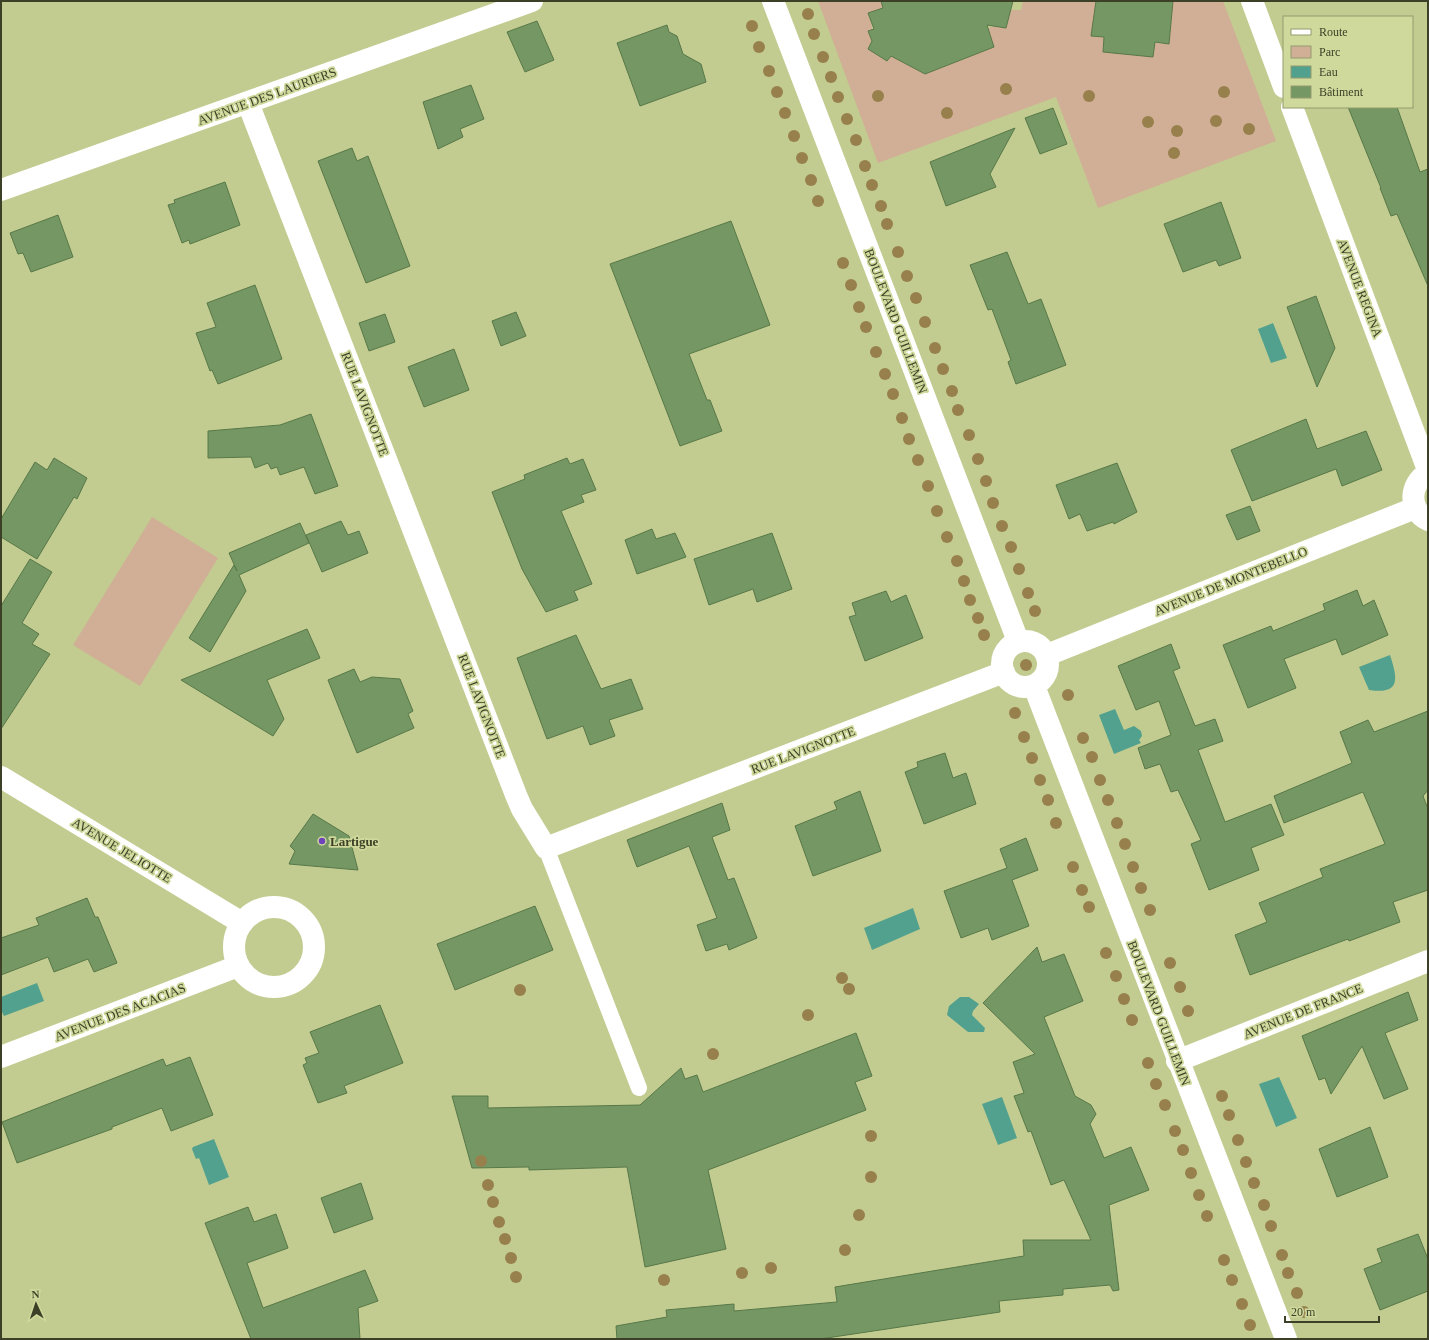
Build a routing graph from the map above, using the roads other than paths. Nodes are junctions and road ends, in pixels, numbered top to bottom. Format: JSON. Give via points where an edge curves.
{"nodes":[{"id":1,"x":532,"y":1,"type":"edge"},
{"id":2,"x":773,"y":1,"type":"edge"},
{"id":3,"x":1252,"y":1,"type":"edge"},
{"id":4,"x":1283,"y":84,"type":"edge"},
{"id":5,"x":248,"y":103,"type":"junction"},
{"id":6,"x":1292,"y":108,"type":"edge"},
{"id":7,"x":1,"y":190,"type":"edge"},
{"id":8,"x":1428,"y":470,"type":"edge"},
{"id":9,"x":1428,"y":473,"type":"edge"},
{"id":10,"x":1422,"y":514,"type":"edge"},
{"id":11,"x":1018,"y":641,"type":"junction"},
{"id":12,"x":1048,"y":655,"type":"junction"},
{"id":13,"x":1004,"y":672,"type":"junction"},
{"id":14,"x":1034,"y":686,"type":"junction"},
{"id":15,"x":1,"y":777,"type":"edge"},
{"id":16,"x":546,"y":848,"type":"junction"},
{"id":17,"x":242,"y":923,"type":"junction"},
{"id":18,"x":1428,"y":961,"type":"edge"},
{"id":19,"x":238,"y":966,"type":"junction"},
{"id":20,"x":1,"y":1057,"type":"edge"},
{"id":21,"x":1177,"y":1061,"type":"junction"},
{"id":22,"x":639,"y":1088,"type":"dead end"},
{"id":23,"x":1286,"y":1339,"type":"edge"}],
"edges":[{"from":1,"to":5,"type":"street","name":"AVENUE DES LAURIERS"},
{"from":2,"to":11,"type":"street","name":"BOULEVARD GUILLEMIN"},
{"from":3,"to":4,"type":"street"},
{"from":5,"to":7,"type":"street","name":"AVENUE DES LAURIERS"},
{"from":5,"to":16,"type":"street","name":"RUE LAVIGNOTTE","via":[[516,795]]},
{"from":6,"to":8,"type":"street","name":"AVENUE REGINA"},
{"from":9,"to":10,"type":"street","via":[[1414,488],[1413,494]]},
{"from":10,"to":12,"type":"street","name":"AVENUE DE MONTEBELLO"},
{"from":11,"to":12,"type":"street","via":[[1035,642]]},
{"from":11,"to":13,"type":"street","via":[[1006,650],[1002,658]]},
{"from":12,"to":14,"type":"street","via":[[1047,673],[1042,681]]},
{"from":13,"to":14,"type":"street","via":[[1008,680],[1016,685],[1024,688]]},
{"from":13,"to":16,"type":"street","name":"RUE LAVIGNOTTE"},
{"from":14,"to":21,"type":"street","name":"BOULEVARD GUILLEMIN"},
{"from":15,"to":17,"type":"street","name":"AVENUE JELIOTTE"},
{"from":16,"to":22,"type":"lane"},
{"from":17,"to":19,"type":"street","via":[[234,944]]},
{"from":17,"to":19,"type":"street","via":[[263,909],[276,907],[289,910],[300,917],[308,927],[313,939],[314,952],[311,964],[304,975],[281,987],[256,983]]},
{"from":18,"to":21,"type":"street","name":"AVENUE DE FRANCE"},
{"from":19,"to":20,"type":"street","name":"AVENUE DES ACACIAS"},
{"from":21,"to":23,"type":"street","name":"BOULEVARD GUILLEMIN"}]}
